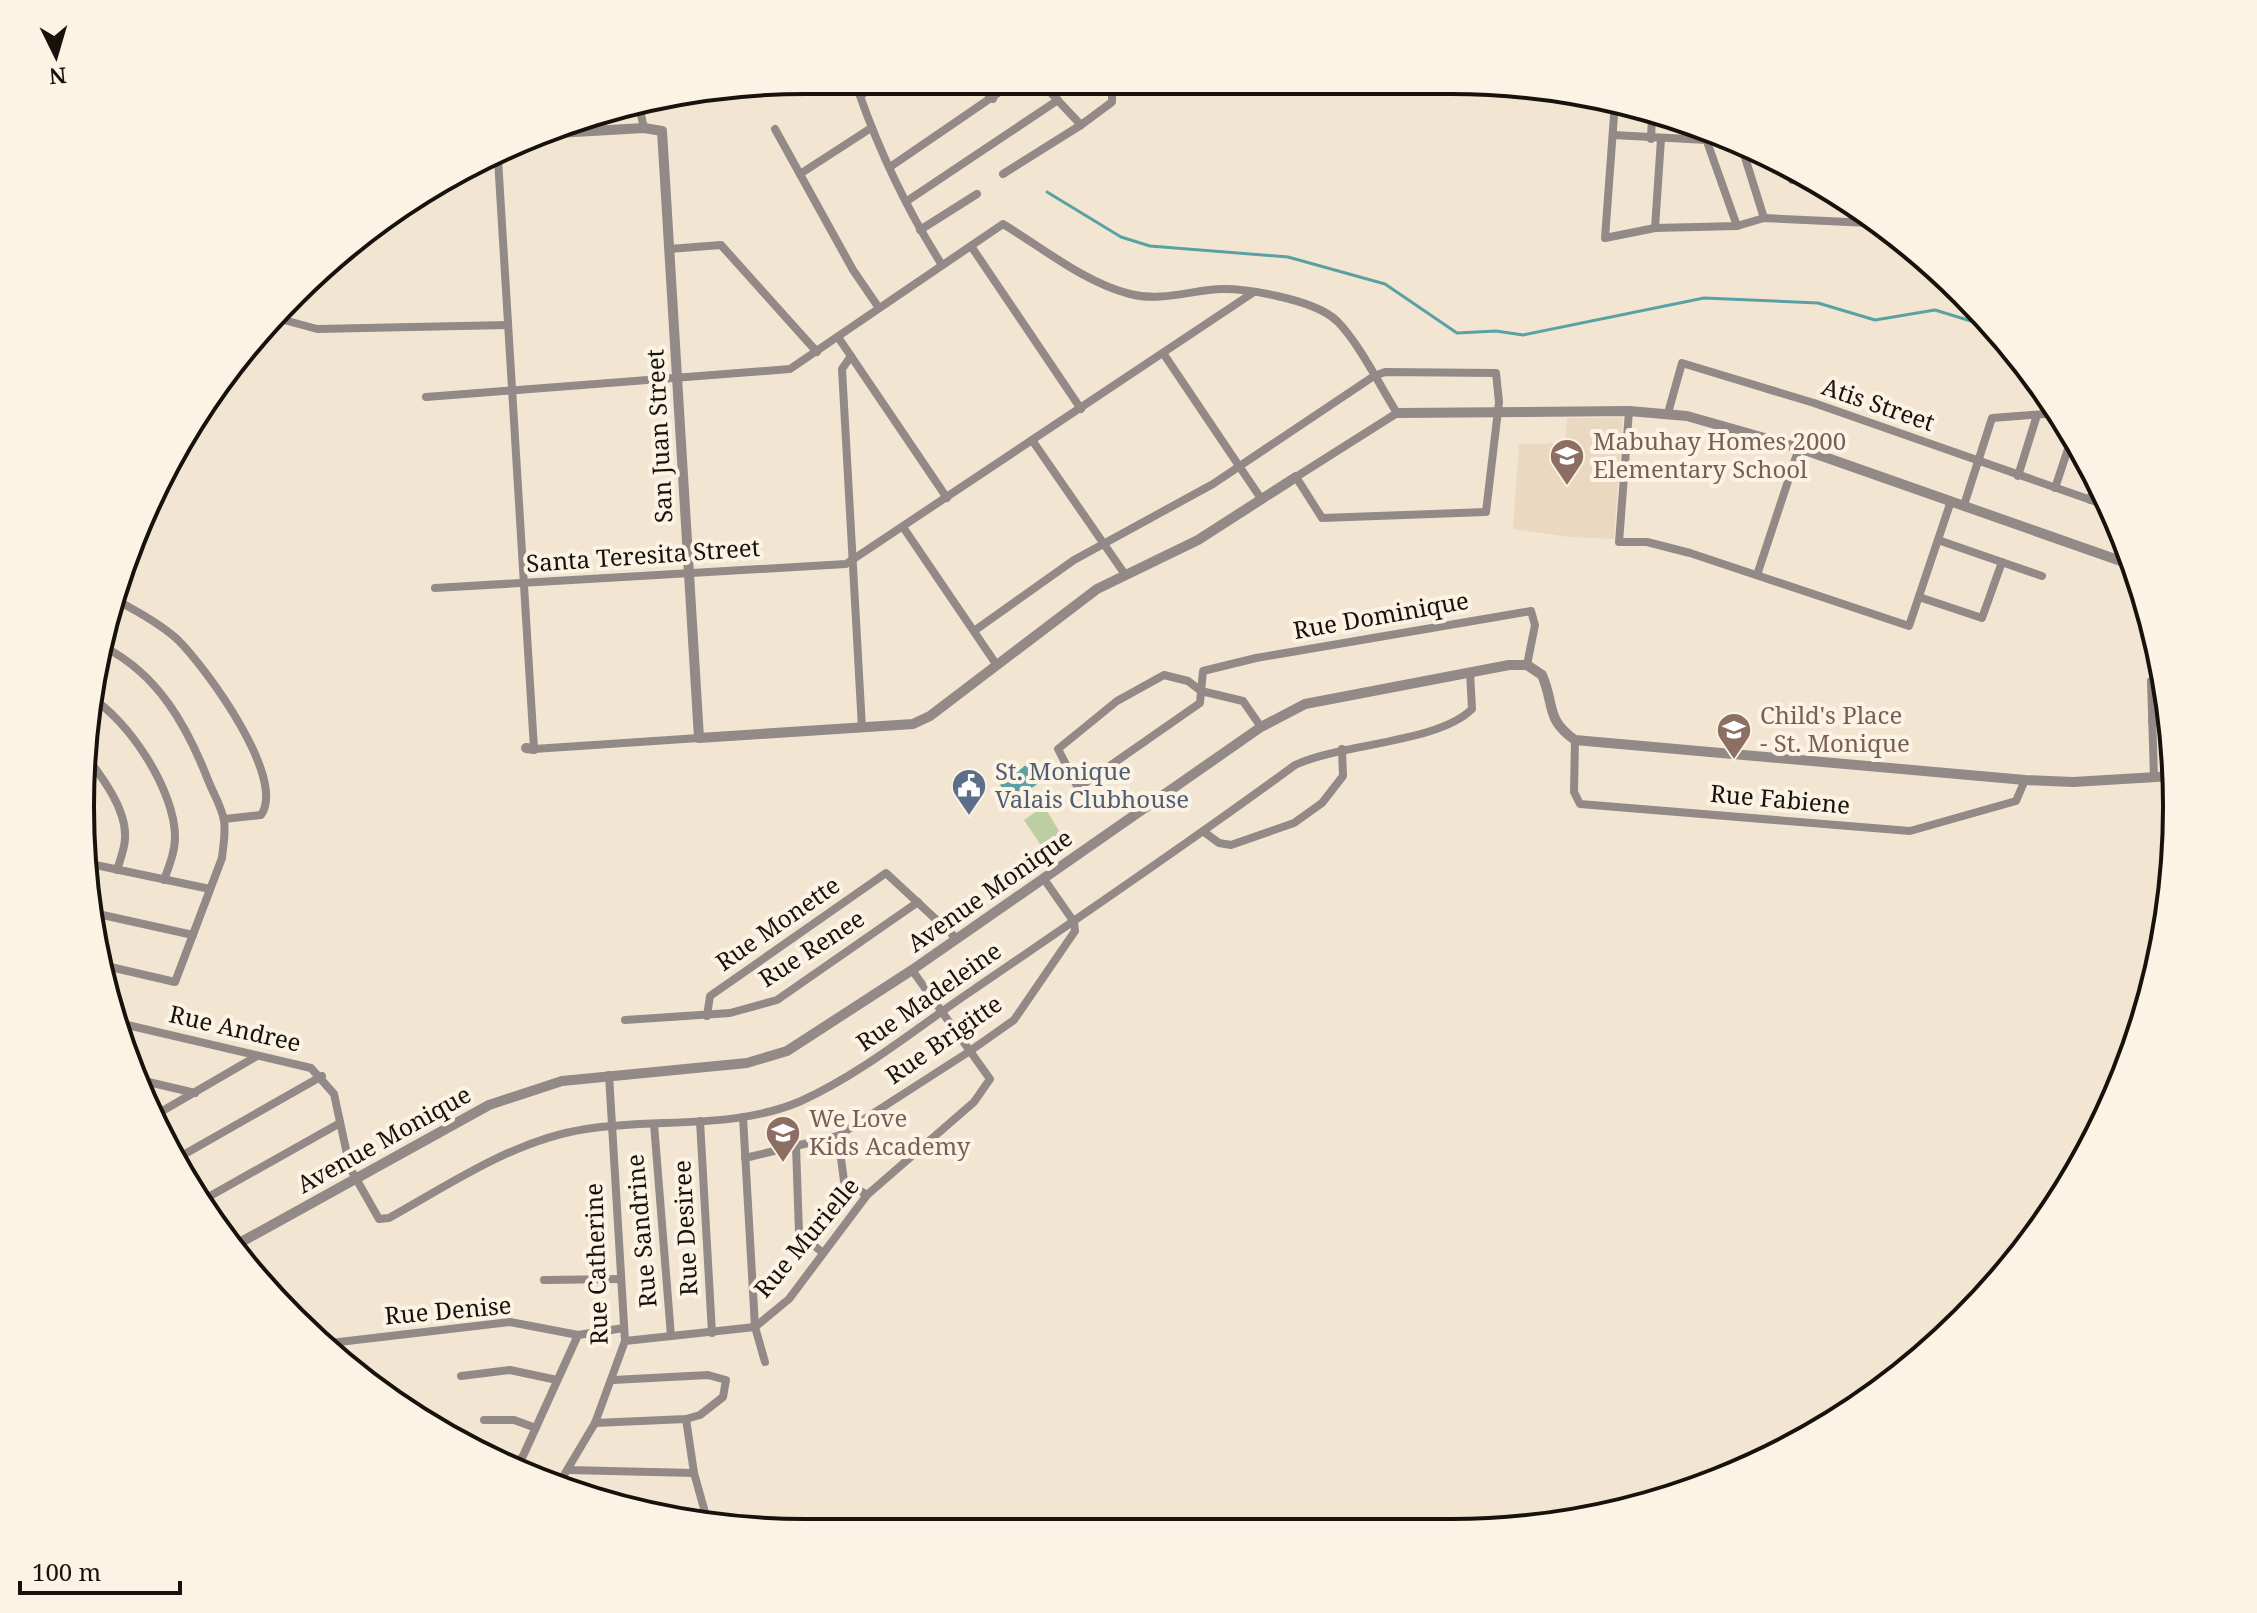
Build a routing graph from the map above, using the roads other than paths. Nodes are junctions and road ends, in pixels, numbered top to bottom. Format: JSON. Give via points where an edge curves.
{"nodes":[{"id":1,"x":863,"y":94,"type":"edge"},
{"id":2,"x":988,"y":94,"type":"edge"},
{"id":3,"x":999,"y":94,"type":"edge"},
{"id":4,"x":1052,"y":94,"type":"edge"},
{"id":5,"x":1111,"y":94,"type":"edge"},
{"id":6,"x":993,"y":99,"type":"junction"},
{"id":7,"x":1058,"y":100,"type":"junction"},
{"id":8,"x":1614,"y":113,"type":"edge"},
{"id":9,"x":641,"y":114,"type":"edge"},
{"id":10,"x":1653,"y":124,"type":"edge"},
{"id":11,"x":1081,"y":125,"type":"junction"},
{"id":12,"x":644,"y":128,"type":"junction"},
{"id":13,"x":871,"y":128,"type":"junction"},
{"id":14,"x":775,"y":129,"type":"dead end"},
{"id":15,"x":578,"y":132,"type":"edge"},
{"id":16,"x":1613,"y":135,"type":"junction"},
{"id":17,"x":1697,"y":138,"type":"edge"},
{"id":18,"x":1656,"y":139,"type":"junction"},
{"id":19,"x":1707,"y":142,"type":"edge"},
{"id":20,"x":1745,"y":158,"type":"edge"},
{"id":21,"x":498,"y":164,"type":"edge"},
{"id":22,"x":890,"y":167,"type":"junction"},
{"id":23,"x":800,"y":174,"type":"junction"},
{"id":24,"x":1003,"y":174,"type":"dead end"},
{"id":25,"x":977,"y":194,"type":"dead end"},
{"id":26,"x":907,"y":201,"type":"junction"},
{"id":27,"x":1764,"y":218,"type":"junction"},
{"id":28,"x":1858,"y":222,"type":"edge"},
{"id":29,"x":1737,"y":226,"type":"junction"},
{"id":30,"x":1655,"y":228,"type":"junction"},
{"id":31,"x":920,"y":230,"type":"junction"},
{"id":32,"x":971,"y":246,"type":"junction"},
{"id":33,"x":669,"y":249,"type":"junction"},
{"id":34,"x":942,"y":265,"type":"junction"},
{"id":35,"x":1254,"y":292,"type":"junction"},
{"id":36,"x":879,"y":308,"type":"junction"},
{"id":37,"x":286,"y":321,"type":"edge"},
{"id":38,"x":508,"y":325,"type":"junction"},
{"id":39,"x":838,"y":337,"type":"junction"},
{"id":40,"x":817,"y":352,"type":"junction"},
{"id":41,"x":1163,"y":353,"type":"junction"},
{"id":42,"x":851,"y":356,"type":"junction"},
{"id":43,"x":1374,"y":376,"type":"junction"},
{"id":44,"x":676,"y":379,"type":"junction"},
{"id":45,"x":512,"y":391,"type":"junction"},
{"id":46,"x":426,"y":397,"type":"dead end"},
{"id":47,"x":1081,"y":409,"type":"junction"},
{"id":48,"x":1629,"y":411,"type":"junction"},
{"id":49,"x":1498,"y":412,"type":"junction"},
{"id":50,"x":1397,"y":413,"type":"junction"},
{"id":51,"x":1668,"y":413,"type":"junction"},
{"id":52,"x":2045,"y":414,"type":"edge"},
{"id":53,"x":2037,"y":415,"type":"junction"},
{"id":54,"x":1032,"y":440,"type":"junction"},
{"id":55,"x":1799,"y":448,"type":"junction"},
{"id":56,"x":2068,"y":450,"type":"edge"},
{"id":57,"x":1978,"y":461,"type":"junction"},
{"id":58,"x":1239,"y":466,"type":"junction"},
{"id":59,"x":2018,"y":476,"type":"junction"},
{"id":60,"x":1296,"y":477,"type":"junction"},
{"id":61,"x":2055,"y":488,"type":"junction"},
{"id":62,"x":2092,"y":495,"type":"edge"},
{"id":63,"x":947,"y":498,"type":"junction"},
{"id":64,"x":1262,"y":500,"type":"junction"},
{"id":65,"x":2090,"y":500,"type":"junction"},
{"id":66,"x":1951,"y":501,"type":"junction"},
{"id":67,"x":2095,"y":502,"type":"edge"},
{"id":68,"x":1964,"y":505,"type":"junction"},
{"id":69,"x":903,"y":527,"type":"junction"},
{"id":70,"x":1938,"y":540,"type":"junction"},
{"id":71,"x":1103,"y":543,"type":"junction"},
{"id":72,"x":2119,"y":560,"type":"edge"},
{"id":73,"x":853,"y":561,"type":"junction"},
{"id":74,"x":2002,"y":562,"type":"junction"},
{"id":75,"x":688,"y":573,"type":"junction"},
{"id":76,"x":1124,"y":573,"type":"junction"},
{"id":77,"x":1757,"y":575,"type":"junction"},
{"id":78,"x":2042,"y":576,"type":"dead end"},
{"id":79,"x":524,"y":584,"type":"junction"},
{"id":80,"x":435,"y":588,"type":"dead end"},
{"id":81,"x":1919,"y":597,"type":"junction"},
{"id":82,"x":123,"y":605,"type":"edge"},
{"id":83,"x":974,"y":631,"type":"junction"},
{"id":84,"x":111,"y":652,"type":"edge"},
{"id":85,"x":996,"y":664,"type":"junction"},
{"id":86,"x":1527,"y":665,"type":"junction"},
{"id":87,"x":1470,"y":672,"type":"junction"},
{"id":88,"x":2151,"y":681,"type":"edge"},
{"id":89,"x":1201,"y":691,"type":"junction"},
{"id":90,"x":101,"y":707,"type":"edge"},
{"id":91,"x":2152,"y":721,"type":"junction"},
{"id":92,"x":2158,"y":721,"type":"edge"},
{"id":93,"x":1261,"y":727,"type":"junction"},
{"id":94,"x":862,"y":728,"type":"junction"},
{"id":95,"x":699,"y":738,"type":"junction"},
{"id":96,"x":1575,"y":740,"type":"junction"},
{"id":97,"x":1342,"y":749,"type":"junction"},
{"id":98,"x":96,"y":768,"type":"edge"},
{"id":99,"x":2154,"y":777,"type":"junction"},
{"id":100,"x":2162,"y":777,"type":"edge"},
{"id":101,"x":2025,"y":780,"type":"junction"},
{"id":102,"x":224,"y":819,"type":"junction"},
{"id":103,"x":1204,"y":832,"type":"junction"},
{"id":104,"x":97,"y":866,"type":"edge"},
{"id":105,"x":117,"y":870,"type":"junction"},
{"id":106,"x":1044,"y":879,"type":"junction"},
{"id":107,"x":164,"y":880,"type":"junction"},
{"id":108,"x":210,"y":889,"type":"junction"},
{"id":109,"x":918,"y":902,"type":"junction"},
{"id":110,"x":103,"y":915,"type":"edge"},
{"id":111,"x":1074,"y":922,"type":"junction"},
{"id":112,"x":193,"y":935,"type":"junction"},
{"id":113,"x":956,"y":938,"type":"junction"},
{"id":114,"x":113,"y":968,"type":"edge"},
{"id":115,"x":912,"y":970,"type":"junction"},
{"id":116,"x":942,"y":1011,"type":"junction"},
{"id":117,"x":707,"y":1016,"type":"junction"},
{"id":118,"x":625,"y":1020,"type":"dead end"},
{"id":119,"x":129,"y":1025,"type":"edge"},
{"id":120,"x":970,"y":1051,"type":"junction"},
{"id":121,"x":258,"y":1055,"type":"junction"},
{"id":122,"x":609,"y":1075,"type":"junction"},
{"id":123,"x":322,"y":1076,"type":"junction"},
{"id":124,"x":149,"y":1082,"type":"edge"},
{"id":125,"x":195,"y":1093,"type":"junction"},
{"id":126,"x":162,"y":1111,"type":"edge"},
{"id":127,"x":743,"y":1117,"type":"junction"},
{"id":128,"x":700,"y":1121,"type":"junction"},
{"id":129,"x":340,"y":1123,"type":"junction"},
{"id":130,"x":654,"y":1124,"type":"junction"},
{"id":131,"x":612,"y":1126,"type":"junction"},
{"id":132,"x":838,"y":1136,"type":"junction"},
{"id":133,"x":796,"y":1146,"type":"junction"},
{"id":134,"x":184,"y":1154,"type":"edge"},
{"id":135,"x":745,"y":1158,"type":"junction"},
{"id":136,"x":355,"y":1178,"type":"junction"},
{"id":137,"x":867,"y":1195,"type":"junction"},
{"id":138,"x":210,"y":1196,"type":"edge"},
{"id":139,"x":242,"y":1241,"type":"edge"},
{"id":140,"x":823,"y":1253,"type":"junction"},
{"id":141,"x":621,"y":1279,"type":"junction"},
{"id":142,"x":544,"y":1280,"type":"dead end"},
{"id":143,"x":755,"y":1327,"type":"junction"},
{"id":144,"x":624,"y":1328,"type":"junction"},
{"id":145,"x":712,"y":1333,"type":"junction"},
{"id":146,"x":578,"y":1335,"type":"junction"},
{"id":147,"x":671,"y":1336,"type":"junction"},
{"id":148,"x":625,"y":1341,"type":"junction"},
{"id":149,"x":337,"y":1342,"type":"edge"},
{"id":150,"x":765,"y":1362,"type":"dead end"},
{"id":151,"x":461,"y":1376,"type":"dead end"},
{"id":152,"x":557,"y":1380,"type":"junction"},
{"id":153,"x":613,"y":1380,"type":"junction"},
{"id":154,"x":686,"y":1419,"type":"junction"},
{"id":155,"x":484,"y":1420,"type":"dead end"},
{"id":156,"x":595,"y":1423,"type":"junction"},
{"id":157,"x":536,"y":1428,"type":"junction"},
{"id":158,"x":520,"y":1459,"type":"edge"},
{"id":159,"x":568,"y":1470,"type":"junction"},
{"id":160,"x":694,"y":1473,"type":"junction"},
{"id":161,"x":564,"y":1476,"type":"edge"},
{"id":162,"x":705,"y":1512,"type":"edge"}],
"edges":[{"from":1,"to":13,"type":"street"},
{"from":2,"to":6,"type":"street"},
{"from":3,"to":6,"type":"street"},
{"from":4,"to":7,"type":"street"},
{"from":5,"to":11,"type":"street","via":[[1114,98]]},
{"from":6,"to":22,"type":"street"},
{"from":7,"to":11,"type":"street"},
{"from":7,"to":26,"type":"street"},
{"from":8,"to":16,"type":"street"},
{"from":9,"to":12,"type":"street"},
{"from":10,"to":18,"type":"street"},
{"from":11,"to":24,"type":"street"},
{"from":12,"to":15,"type":"street"},
{"from":12,"to":33,"type":"street","name":"San Juan Street","via":[[662,131]]},
{"from":13,"to":22,"type":"street"},
{"from":13,"to":23,"type":"street"},
{"from":14,"to":23,"type":"street"},
{"from":16,"to":18,"type":"street"},
{"from":16,"to":30,"type":"street","via":[[1605,238]]},
{"from":17,"to":18,"type":"street"},
{"from":18,"to":30,"type":"street"},
{"from":19,"to":29,"type":"street"},
{"from":20,"to":27,"type":"street"},
{"from":21,"to":38,"type":"street"},
{"from":22,"to":26,"type":"street"},
{"from":23,"to":36,"type":"street"},
{"from":25,"to":31,"type":"street"},
{"from":26,"to":31,"type":"street"},
{"from":27,"to":28,"type":"street"},
{"from":27,"to":29,"type":"street"},
{"from":29,"to":30,"type":"street"},
{"from":31,"to":34,"type":"street"},
{"from":32,"to":34,"type":"street"},
{"from":32,"to":35,"type":"street","via":[[1003,224],[1130,294]]},
{"from":32,"to":47,"type":"street"},
{"from":33,"to":40,"type":"street","via":[[721,245]]},
{"from":33,"to":44,"type":"street","name":"San Juan Street"},
{"from":34,"to":36,"type":"street"},
{"from":35,"to":41,"type":"street"},
{"from":35,"to":43,"type":"street","via":[[1337,321]]},
{"from":36,"to":39,"type":"street"},
{"from":37,"to":38,"type":"street","via":[[317,329]]},
{"from":38,"to":45,"type":"street"},
{"from":39,"to":40,"type":"street"},
{"from":39,"to":42,"type":"street"},
{"from":40,"to":44,"type":"street","via":[[790,369]]},
{"from":41,"to":47,"type":"street"},
{"from":41,"to":58,"type":"street"},
{"from":42,"to":63,"type":"street"},
{"from":42,"to":73,"type":"street","via":[[842,369]]},
{"from":43,"to":49,"type":"street","via":[[1496,373]]},
{"from":43,"to":50,"type":"street"},
{"from":43,"to":58,"type":"street"},
{"from":44,"to":45,"type":"street"},
{"from":44,"to":75,"type":"street","name":"San Juan Street"},
{"from":45,"to":46,"type":"street"},
{"from":45,"to":79,"type":"street"},
{"from":47,"to":54,"type":"street"},
{"from":48,"to":49,"type":"street"},
{"from":48,"to":51,"type":"street"},
{"from":48,"to":77,"type":"street","via":[[1619,542],[1653,544]]},
{"from":49,"to":50,"type":"street"},
{"from":49,"to":60,"type":"street","via":[[1486,512],[1322,518]]},
{"from":50,"to":60,"type":"street"},
{"from":51,"to":55,"type":"street","via":[[1737,427]]},
{"from":51,"to":57,"type":"street","name":"Atis Street","via":[[1682,363]]},
{"from":52,"to":53,"type":"street"},
{"from":53,"to":57,"type":"street","via":[[1992,418]]},
{"from":53,"to":59,"type":"street"},
{"from":54,"to":63,"type":"street"},
{"from":54,"to":71,"type":"street"},
{"from":55,"to":66,"type":"street"},
{"from":55,"to":77,"type":"street"},
{"from":56,"to":61,"type":"street"},
{"from":57,"to":59,"type":"street","name":"Atis Street"},
{"from":57,"to":68,"type":"street"},
{"from":58,"to":64,"type":"street"},
{"from":58,"to":71,"type":"street"},
{"from":59,"to":61,"type":"street","name":"Atis Street"},
{"from":60,"to":64,"type":"street"},
{"from":61,"to":65,"type":"street","name":"Atis Street"},
{"from":62,"to":65,"type":"street"},
{"from":63,"to":69,"type":"street"},
{"from":64,"to":76,"type":"street","via":[[1198,540]]},
{"from":65,"to":67,"type":"street","name":"Atis Street"},
{"from":66,"to":68,"type":"street"},
{"from":66,"to":70,"type":"street"},
{"from":68,"to":72,"type":"street"},
{"from":69,"to":73,"type":"street"},
{"from":69,"to":83,"type":"street"},
{"from":70,"to":74,"type":"street"},
{"from":70,"to":81,"type":"street"},
{"from":71,"to":76,"type":"street"},
{"from":71,"to":83,"type":"street"},
{"from":73,"to":75,"type":"street","name":"Santa Teresita Street"},
{"from":73,"to":94,"type":"street"},
{"from":74,"to":78,"type":"street"},
{"from":74,"to":81,"type":"street","via":[[1982,618]]},
{"from":75,"to":79,"type":"street","name":"Santa Teresita Street"},
{"from":75,"to":95,"type":"street","name":"San Juan Street"},
{"from":76,"to":85,"type":"street"},
{"from":77,"to":81,"type":"street","via":[[1909,626]]},
{"from":79,"to":80,"type":"street","name":"Santa Teresita Street"},
{"from":79,"to":95,"type":"street","via":[[530,748]]},
{"from":82,"to":102,"type":"street","via":[[175,638],[206,671],[260,769],[268,795],[261,815]]},
{"from":83,"to":85,"type":"street"},
{"from":84,"to":102,"type":"street","via":[[173,708],[191,737]]},
{"from":85,"to":94,"type":"street","via":[[930,716],[913,724]]},
{"from":86,"to":87,"type":"street","name":"Avenue Monique"},
{"from":86,"to":89,"type":"street","name":"Rue Dominique","via":[[1535,625],[1531,611],[1216,667],[1203,671]]},
{"from":86,"to":96,"type":"street","via":[[1542,675],[1552,718]]},
{"from":87,"to":93,"type":"street","name":"Avenue Monique","via":[[1305,704]]},
{"from":87,"to":97,"type":"street","name":"Rue Madeleine","via":[[1472,709],[1465,717],[1418,734]]},
{"from":88,"to":91,"type":"street"},
{"from":89,"to":89,"type":"street","via":[[1200,703],[1078,788],[1058,749],[1117,701],[1164,675],[1188,681]]},
{"from":89,"to":93,"type":"street","via":[[1243,701]]},
{"from":90,"to":107,"type":"street","via":[[145,754],[168,802],[175,835]]},
{"from":91,"to":92,"type":"street"},
{"from":91,"to":99,"type":"street"},
{"from":93,"to":106,"type":"street","name":"Avenue Monique"},
{"from":94,"to":95,"type":"street"},
{"from":96,"to":101,"type":"street"},
{"from":96,"to":101,"type":"street","name":"Rue Fabiene","via":[[1574,792],[1580,804],[1910,831],[2016,801]]},
{"from":97,"to":103,"type":"street","name":"Rue Madeleine","via":[[1295,765]]},
{"from":97,"to":103,"type":"street","via":[[1343,776],[1313,812],[1231,845]]},
{"from":98,"to":105,"type":"street","via":[[123,822]]},
{"from":99,"to":100,"type":"street"},
{"from":99,"to":101,"type":"street"},
{"from":102,"to":108,"type":"street","via":[[222,858]]},
{"from":103,"to":111,"type":"street","name":"Rue Madeleine"},
{"from":104,"to":105,"type":"street"},
{"from":105,"to":107,"type":"street"},
{"from":106,"to":111,"type":"street"},
{"from":106,"to":113,"type":"street","name":"Avenue Monique"},
{"from":107,"to":108,"type":"street"},
{"from":108,"to":112,"type":"street"},
{"from":109,"to":113,"type":"street"},
{"from":109,"to":117,"type":"street","name":"Rue Renee","via":[[777,1000]]},
{"from":109,"to":117,"type":"street","name":"Rue Monette","via":[[886,873],[710,996]]},
{"from":110,"to":112,"type":"street"},
{"from":111,"to":116,"type":"street","name":"Rue Madeleine"},
{"from":111,"to":120,"type":"street","name":"Rue Brigitte","via":[[1073,938],[1014,1020]]},
{"from":112,"to":114,"type":"street","via":[[175,982]]},
{"from":113,"to":115,"type":"street","name":"Avenue Monique"},
{"from":115,"to":116,"type":"street","name":"Rue Murielle"},
{"from":115,"to":122,"type":"street","name":"Avenue Monique","via":[[812,1036],[764,1059]]},
{"from":116,"to":120,"type":"street","name":"Rue Murielle"},
{"from":116,"to":127,"type":"street","name":"Rue Madeleine","via":[[850,1077],[798,1102]]},
{"from":117,"to":118,"type":"street","name":"Rue Renee"},
{"from":119,"to":121,"type":"street","name":"Rue Andree"},
{"from":120,"to":132,"type":"street","name":"Rue Brigitte"},
{"from":120,"to":137,"type":"street","name":"Rue Murielle","via":[[990,1079],[974,1102]]},
{"from":121,"to":123,"type":"street","name":"Rue Andree","via":[[311,1068]]},
{"from":121,"to":125,"type":"street"},
{"from":122,"to":131,"type":"street","name":"Rue Catherine"},
{"from":122,"to":136,"type":"street","name":"Avenue Monique","via":[[562,1081],[489,1105]]},
{"from":123,"to":129,"type":"street","name":"Rue Andree","via":[[334,1094]]},
{"from":123,"to":134,"type":"street"},
{"from":124,"to":125,"type":"street"},
{"from":125,"to":126,"type":"street"},
{"from":127,"to":128,"type":"street","name":"Rue Madeleine"},
{"from":127,"to":135,"type":"street"},
{"from":128,"to":130,"type":"street","name":"Rue Madeleine"},
{"from":128,"to":145,"type":"street","name":"Rue Desiree"},
{"from":129,"to":136,"type":"street","name":"Rue Andree"},
{"from":129,"to":138,"type":"street"},
{"from":130,"to":131,"type":"street","name":"Rue Madeleine"},
{"from":130,"to":147,"type":"street","name":"Rue Sandrine"},
{"from":131,"to":136,"type":"street","name":"Rue Madeleine","via":[[561,1134],[514,1150],[389,1218],[379,1219]]},
{"from":131,"to":141,"type":"street","name":"Rue Catherine"},
{"from":132,"to":133,"type":"street","name":"Rue Brigitte"},
{"from":132,"to":137,"type":"street","via":[[844,1181]]},
{"from":133,"to":135,"type":"street","name":"Rue Brigitte"},
{"from":133,"to":140,"type":"street","via":[[799,1233]]},
{"from":135,"to":143,"type":"street"},
{"from":136,"to":139,"type":"street","name":"Avenue Monique"},
{"from":137,"to":140,"type":"street","name":"Rue Murielle"},
{"from":140,"to":143,"type":"street","name":"Rue Murielle","via":[[789,1299]]},
{"from":141,"to":142,"type":"street"},
{"from":141,"to":144,"type":"street","name":"Rue Catherine"},
{"from":143,"to":145,"type":"street","name":"Rue Murielle"},
{"from":143,"to":150,"type":"street"},
{"from":144,"to":146,"type":"street","name":"Rue Denise"},
{"from":144,"to":148,"type":"street","name":"Rue Catherine"},
{"from":145,"to":147,"type":"street","name":"Rue Murielle"},
{"from":146,"to":149,"type":"street","name":"Rue Denise","via":[[510,1322]]},
{"from":146,"to":152,"type":"street"},
{"from":147,"to":148,"type":"street","name":"Rue Murielle"},
{"from":148,"to":153,"type":"street","name":"Rue Catherine"},
{"from":151,"to":152,"type":"street","via":[[510,1370]]},
{"from":152,"to":157,"type":"street"},
{"from":153,"to":154,"type":"street","via":[[708,1375],[726,1380],[723,1397]]},
{"from":153,"to":156,"type":"street","name":"Rue Catherine"},
{"from":154,"to":156,"type":"street"},
{"from":154,"to":160,"type":"street"},
{"from":155,"to":157,"type":"street","via":[[514,1420]]},
{"from":156,"to":159,"type":"street","name":"Rue Catherine"},
{"from":157,"to":158,"type":"street"},
{"from":159,"to":160,"type":"street"},
{"from":159,"to":161,"type":"street","name":"Rue Catherine"},
{"from":160,"to":162,"type":"street"}]}
